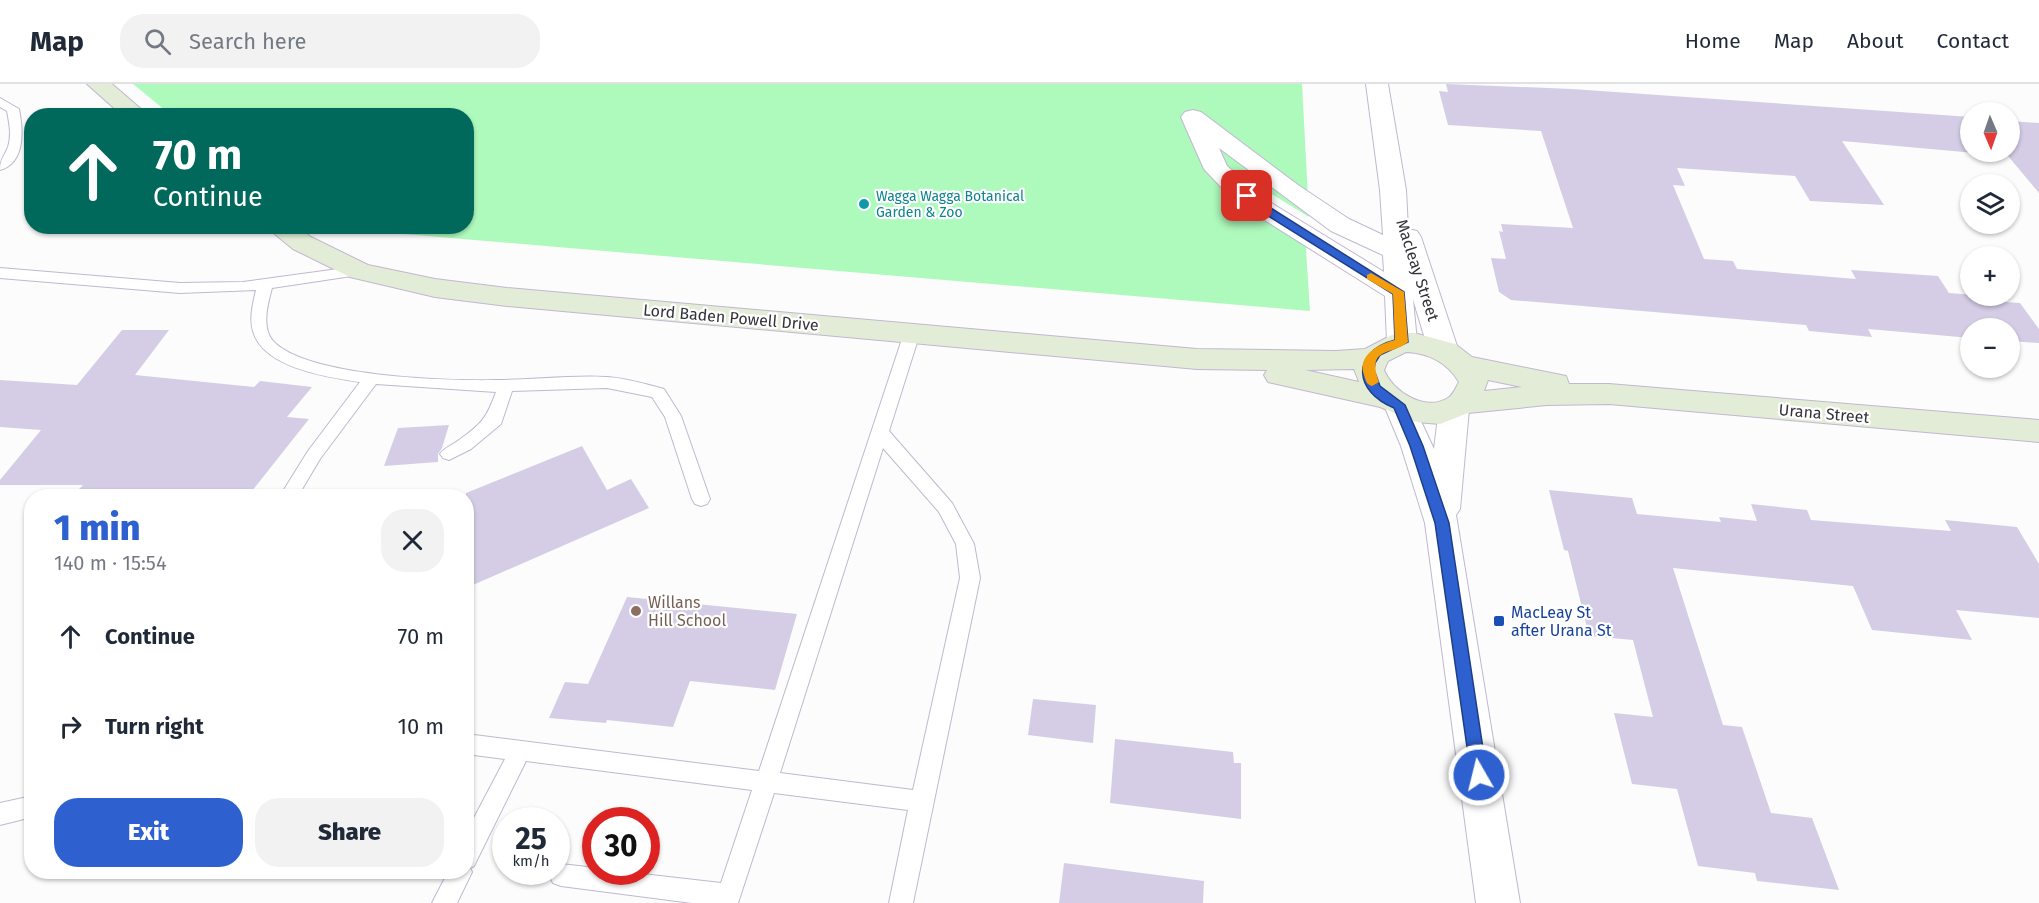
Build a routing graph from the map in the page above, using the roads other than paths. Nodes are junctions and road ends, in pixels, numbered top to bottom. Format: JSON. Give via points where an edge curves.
{"nodes":[{"id":1,"x":98,"y":84,"type":"edge"},
{"id":2,"x":1377,"y":84,"type":"edge"},
{"id":3,"x":0,"y":102,"type":"edge"},
{"id":4,"x":128,"y":108,"type":"edge"},
{"id":5,"x":0,"y":166,"type":"edge"},
{"id":6,"x":1393,"y":190,"type":"junction"},
{"id":7,"x":289,"y":234,"type":"edge"},
{"id":8,"x":1396,"y":251,"type":"junction"},
{"id":9,"x":360,"y":271,"type":"junction"},
{"id":10,"x":0,"y":273,"type":"edge"},
{"id":11,"x":265,"y":284,"type":"junction"},
{"id":12,"x":1398,"y":292,"type":"junction"},
{"id":13,"x":912,"y":333,"type":"junction"},
{"id":14,"x":1402,"y":342,"type":"junction"},
{"id":15,"x":1372,"y":358,"type":"junction"},
{"id":16,"x":1454,"y":358,"type":"junction"},
{"id":17,"x":1197,"y":359,"type":"junction"},
{"id":18,"x":372,"y":378,"type":"junction"},
{"id":19,"x":506,"y":385,"type":"junction"},
{"id":20,"x":1610,"y":394,"type":"junction"},
{"id":21,"x":1392,"y":402,"type":"junction"},
{"id":22,"x":1459,"y":406,"type":"junction"},
{"id":23,"x":2039,"y":431,"type":"edge"},
{"id":24,"x":880,"y":433,"type":"junction"},
{"id":25,"x":449,"y":454,"type":"dead end"},
{"id":26,"x":293,"y":489,"type":"edge"},
{"id":27,"x":701,"y":500,"type":"dead end"},
{"id":28,"x":1442,"y":523,"type":"junction"},
{"id":29,"x":474,"y":745,"type":"edge"},
{"id":30,"x":521,"y":750,"type":"junction"},
{"id":31,"x":767,"y":781,"type":"junction"},
{"id":32,"x":921,"y":801,"type":"junction"},
{"id":33,"x":24,"y":808,"type":"edge"},
{"id":34,"x":0,"y":814,"type":"edge"},
{"id":35,"x":474,"y":842,"type":"edge"},
{"id":36,"x":570,"y":876,"type":"edge"},
{"id":37,"x":456,"y":879,"type":"edge"},
{"id":38,"x":444,"y":903,"type":"edge"},
{"id":39,"x":901,"y":903,"type":"edge"},
{"id":40,"x":1498,"y":903,"type":"edge"}],
"edges":[{"from":1,"to":4,"type":"street"},
{"from":2,"to":6,"type":"street","name":"Macleay Street"},
{"from":3,"to":5,"type":"lane","via":[[14,109],[18,132],[14,153]]},
{"from":6,"to":8,"type":"street","name":"Macleay Street"},
{"from":6,"to":16,"type":"street","name":"Macleay Street"},
{"from":7,"to":9,"type":"street","name":"Lord Baden Powell Drive"},
{"from":8,"to":12,"type":"street","name":"Macleay Street"},
{"from":8,"to":12,"type":"street","via":[[1340,225],[1193,117],[1216,169],[1231,183],[1264,209]]},
{"from":9,"to":11,"type":"lane"},
{"from":9,"to":13,"type":"street","name":"Lord Baden Powell Drive","via":[[435,288],[507,297]]},
{"from":10,"to":11,"type":"lane","via":[[180,288]]},
{"from":11,"to":18,"type":"lane","via":[[257,321],[268,345],[286,358],[320,369]]},
{"from":12,"to":14,"type":"street","name":"Macleay Street"},
{"from":13,"to":17,"type":"street","name":"Lord Baden Powell Drive"},
{"from":13,"to":24,"type":"lane"},
{"from":14,"to":15,"type":"street","via":[[1386,346]]},
{"from":14,"to":16,"type":"street","via":[[1420,343]]},
{"from":15,"to":17,"type":"street","name":"Lord Baden Powell Drive"},
{"from":15,"to":21,"type":"street","via":[[1368,370],[1374,388]]},
{"from":16,"to":20,"type":"street","name":"Urana Street"},
{"from":16,"to":22,"type":"street","via":[[1474,382],[1470,396]]},
{"from":17,"to":21,"type":"street","name":"Lord Baden Powell Drive"},
{"from":18,"to":19,"type":"lane"},
{"from":18,"to":26,"type":"lane"},
{"from":19,"to":25,"type":"lane","via":[[495,420]]},
{"from":19,"to":27,"type":"lane","via":[[623,384],[658,393],[673,416]]},
{"from":20,"to":22,"type":"street","name":"Urana Street","via":[[1496,399]]},
{"from":20,"to":23,"type":"street","name":"Urana Street"},
{"from":21,"to":22,"type":"street","via":[[1426,412],[1445,412]]},
{"from":21,"to":28,"type":"street","via":[[1417,446]]},
{"from":22,"to":28,"type":"street"},
{"from":24,"to":31,"type":"lane"},
{"from":24,"to":32,"type":"lane","via":[[946,508],[965,544],[970,578]]},
{"from":28,"to":40,"type":"street"},
{"from":29,"to":30,"type":"lane"},
{"from":30,"to":31,"type":"lane"},
{"from":30,"to":35,"type":"lane"},
{"from":31,"to":32,"type":"lane"},
{"from":31,"to":36,"type":"lane","via":[[729,896]]},
{"from":32,"to":39,"type":"lane"},
{"from":33,"to":34,"type":"lane"},
{"from":37,"to":38,"type":"lane"}]}
